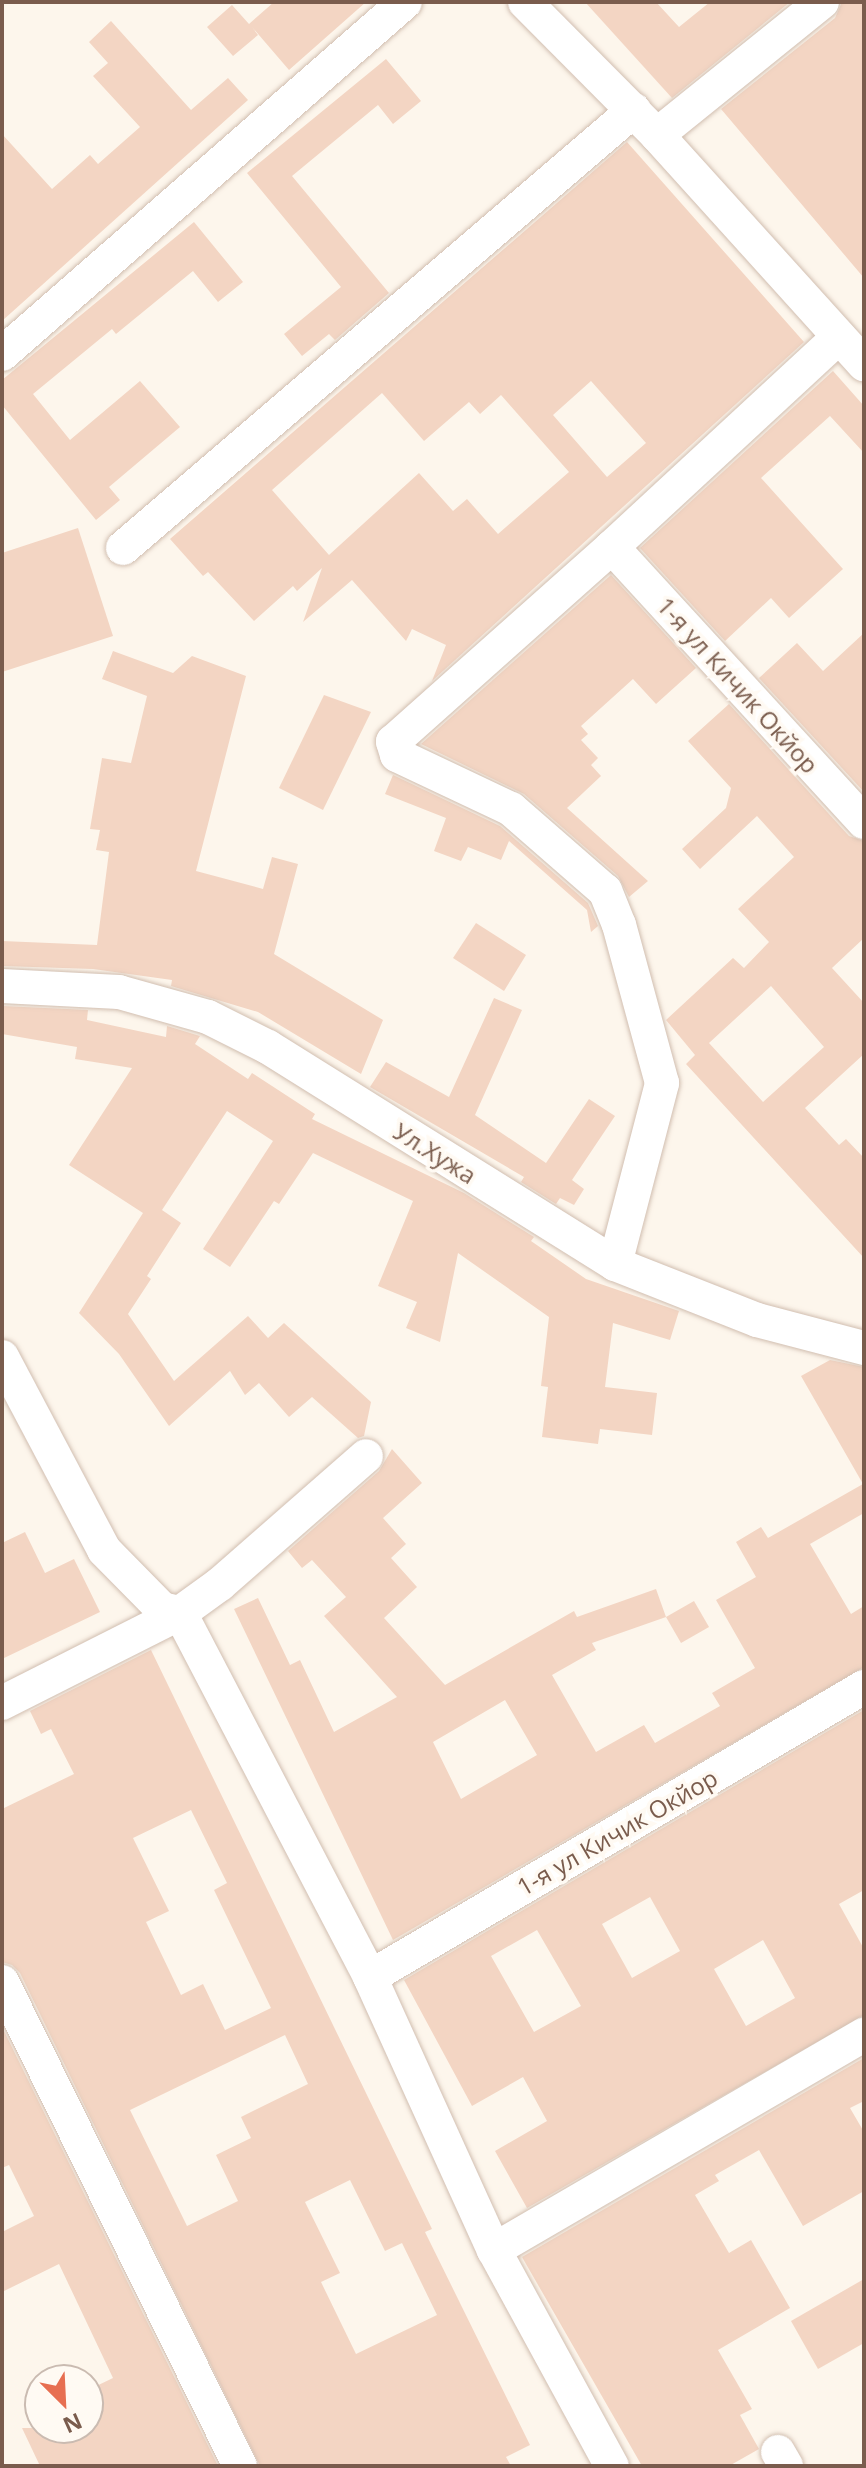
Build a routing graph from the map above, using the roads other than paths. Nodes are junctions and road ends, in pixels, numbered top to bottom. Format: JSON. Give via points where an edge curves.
{"nodes":[{"id":1,"x":405,"y":2,"type":"edge"},
{"id":2,"x":525,"y":2,"type":"edge"},
{"id":3,"x":822,"y":2,"type":"edge"},
{"id":4,"x":634,"y":110,"type":"junction"},
{"id":5,"x":657,"y":135,"type":"junction"},
{"id":6,"x":839,"y":337,"type":"junction"},
{"id":7,"x":2,"y":354,"type":"edge"},
{"id":8,"x":864,"y":364,"type":"edge"},
{"id":9,"x":612,"y":547,"type":"junction"},
{"id":10,"x":123,"y":548,"type":"dead end"},
{"id":11,"x":864,"y":822,"type":"edge"},
{"id":12,"x":2,"y":986,"type":"edge"},
{"id":13,"x":615,"y":1264,"type":"junction"},
{"id":14,"x":864,"y":1348,"type":"edge"},
{"id":15,"x":2,"y":1357,"type":"edge"},
{"id":16,"x":366,"y":1456,"type":"dead end"},
{"id":17,"x":180,"y":1613,"type":"junction"},
{"id":18,"x":864,"y":1687,"type":"edge"},
{"id":19,"x":2,"y":1703,"type":"edge"},
{"id":20,"x":370,"y":1977,"type":"junction"},
{"id":21,"x":2,"y":1982,"type":"edge"},
{"id":22,"x":864,"y":2035,"type":"edge"},
{"id":23,"x":494,"y":2250,"type":"junction"},
{"id":24,"x":240,"y":2466,"type":"edge"},
{"id":25,"x":612,"y":2466,"type":"edge"}],
"edges":[{"from":1,"to":7,"type":"street"},
{"from":2,"to":4,"type":"street"},
{"from":3,"to":5,"type":"street"},
{"from":4,"to":5,"type":"street"},
{"from":4,"to":10,"type":"street"},
{"from":5,"to":6,"type":"street"},
{"from":6,"to":8,"type":"street"},
{"from":6,"to":9,"type":"street"},
{"from":9,"to":11,"type":"street","name":"1-я ул Кичик Окйор"},
{"from":9,"to":13,"type":"street","via":[[393,742],[397,755],[511,809],[605,891],[662,1083]]},
{"from":12,"to":13,"type":"street","name":"Ул.Хужа","via":[[119,992],[208,1017],[268,1047]]},
{"from":13,"to":14,"type":"street","name":"Ул.Хужа","via":[[757,1320]]},
{"from":15,"to":17,"type":"street","via":[[104,1550],[162,1609]]},
{"from":16,"to":17,"type":"street"},
{"from":17,"to":19,"type":"street"},
{"from":17,"to":20,"type":"street"},
{"from":18,"to":20,"type":"street","name":"1-я ул Кичик Окйор"},
{"from":20,"to":23,"type":"street"},
{"from":21,"to":24,"type":"street"},
{"from":22,"to":23,"type":"street"},
{"from":23,"to":25,"type":"street"}]}
